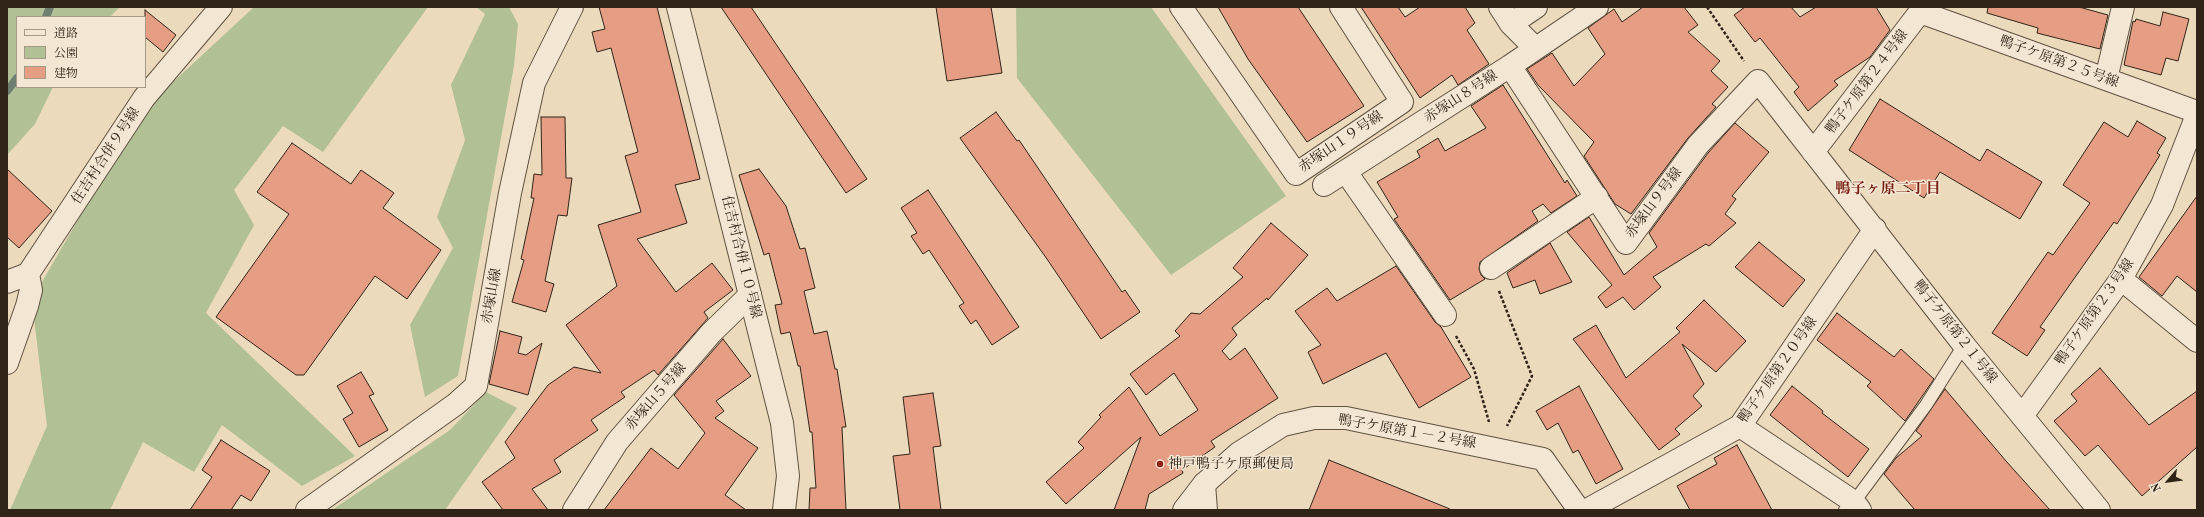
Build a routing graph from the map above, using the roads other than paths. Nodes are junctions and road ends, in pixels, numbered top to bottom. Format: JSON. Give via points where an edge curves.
{"nodes":[{"id":1,"x":221,"y":7,"type":"edge"},
{"id":2,"x":572,"y":7,"type":"edge"},
{"id":3,"x":678,"y":7,"type":"edge"},
{"id":4,"x":1181,"y":7,"type":"edge"},
{"id":5,"x":1341,"y":7,"type":"edge"},
{"id":6,"x":1536,"y":7,"type":"edge"},
{"id":7,"x":1597,"y":7,"type":"edge"},
{"id":8,"x":2123,"y":7,"type":"edge"},
{"id":9,"x":1920,"y":12,"type":"joint"},
{"id":10,"x":1506,"y":15,"type":"edge"},
{"id":11,"x":1957,"y":15,"type":"edge"},
{"id":12,"x":1536,"y":48,"type":"junction"},
{"id":13,"x":1510,"y":66,"type":"junction"},
{"id":14,"x":2106,"y":79,"type":"junction"},
{"id":15,"x":2197,"y":112,"type":"edge"},
{"id":16,"x":2197,"y":115,"type":"edge"},
{"id":17,"x":1814,"y":152,"type":"junction"},
{"id":18,"x":1346,"y":172,"type":"junction"},
{"id":19,"x":1324,"y":185,"type":"dead end"},
{"id":20,"x":1597,"y":197,"type":"junction"},
{"id":21,"x":1875,"y":229,"type":"junction"},
{"id":22,"x":1491,"y":268,"type":"road end"},
{"id":23,"x":28,"y":274,"type":"junction"},
{"id":24,"x":2121,"y":279,"type":"junction"},
{"id":25,"x":7,"y":282,"type":"edge"},
{"id":26,"x":750,"y":294,"type":"junction"},
{"id":27,"x":1445,"y":315,"type":"road end"},
{"id":28,"x":2197,"y":341,"type":"edge"},
{"id":29,"x":1964,"y":345,"type":"junction"},
{"id":30,"x":7,"y":363,"type":"edge"},
{"id":31,"x":2022,"y":416,"type":"junction"},
{"id":32,"x":1740,"y":426,"type":"junction"},
{"id":33,"x":1204,"y":484,"type":"junction"},
{"id":34,"x":1853,"y":507,"type":"edge"},
{"id":35,"x":307,"y":510,"type":"edge"},
{"id":36,"x":574,"y":510,"type":"edge"},
{"id":37,"x":784,"y":510,"type":"edge"},
{"id":38,"x":1184,"y":510,"type":"edge"},
{"id":39,"x":1206,"y":510,"type":"edge"},
{"id":40,"x":1579,"y":510,"type":"edge"},
{"id":41,"x":1587,"y":510,"type":"edge"},
{"id":42,"x":2099,"y":510,"type":"edge"}],
"edges":[{"from":1,"to":23,"type":"street","name":"住吉村合併９号線","via":[[144,98]]},
{"from":2,"to":35,"type":"street","name":"赤塚山線","via":[[534,84],[510,193],[476,386],[456,404]]},
{"from":3,"to":26,"type":"street","name":"住吉村合併１０号線"},
{"from":4,"to":5,"type":"street","name":"赤塚山１９号線","via":[[1296,174],[1402,102]]},
{"from":6,"to":10,"type":"street"},
{"from":7,"to":12,"type":"street","name":"赤塚山８号線"},
{"from":8,"to":14,"type":"street"},
{"from":9,"to":11,"type":"street","name":"鴨子ケ原第２５号線"},
{"from":9,"to":17,"type":"street","name":"鴨子ケ原第２４号線"},
{"from":10,"to":12,"type":"street"},
{"from":11,"to":14,"type":"street","name":"鴨子ケ原第２５号線"},
{"from":12,"to":13,"type":"street","name":"赤塚山８号線"},
{"from":13,"to":18,"type":"street","name":"赤塚山８号線"},
{"from":13,"to":20,"type":"street","name":"赤塚山９号線"},
{"from":14,"to":15,"type":"street","name":"鴨子ケ原第２５号線"},
{"from":16,"to":24,"type":"street","name":"鴨子ケ原第２３号線","via":[[2162,205]]},
{"from":17,"to":20,"type":"street","name":"赤塚山９号線","via":[[1758,81],[1698,145],[1626,243]]},
{"from":17,"to":21,"type":"street","name":"鴨子ケ原第２１号線"},
{"from":18,"to":19,"type":"street","name":"赤塚山８号線"},
{"from":18,"to":27,"type":"street"},
{"from":20,"to":22,"type":"street"},
{"from":21,"to":29,"type":"street","name":"鴨子ケ原第２１号線"},
{"from":21,"to":32,"type":"street","name":"鴨子ケ原第２０号線"},
{"from":23,"to":25,"type":"street"},
{"from":23,"to":30,"type":"street","via":[[31,290]]},
{"from":24,"to":28,"type":"street"},
{"from":24,"to":31,"type":"street","name":"鴨子ケ原第２３号線"},
{"from":26,"to":36,"type":"street","name":"赤塚山５号線","via":[[711,333],[617,442]]},
{"from":26,"to":37,"type":"street","name":"住吉村合併１０号線","via":[[782,423],[788,476]]},
{"from":29,"to":31,"type":"street","name":"鴨子ケ原第２１号線"},
{"from":29,"to":34,"type":"lane","via":[[1926,405]]},
{"from":31,"to":42,"type":"street","name":"鴨子ケ原第２１号線"},
{"from":32,"to":34,"type":"street"},
{"from":32,"to":41,"type":"street","name":"鴨子ケ原第２０号線"},
{"from":33,"to":38,"type":"street","name":"鴨子ケ原第１－２号線"},
{"from":33,"to":39,"type":"street"},
{"from":33,"to":40,"type":"street","name":"鴨子ケ原第１－２号線","via":[[1239,453],[1283,425],[1314,418],[1346,418],[1543,459]]}]}
